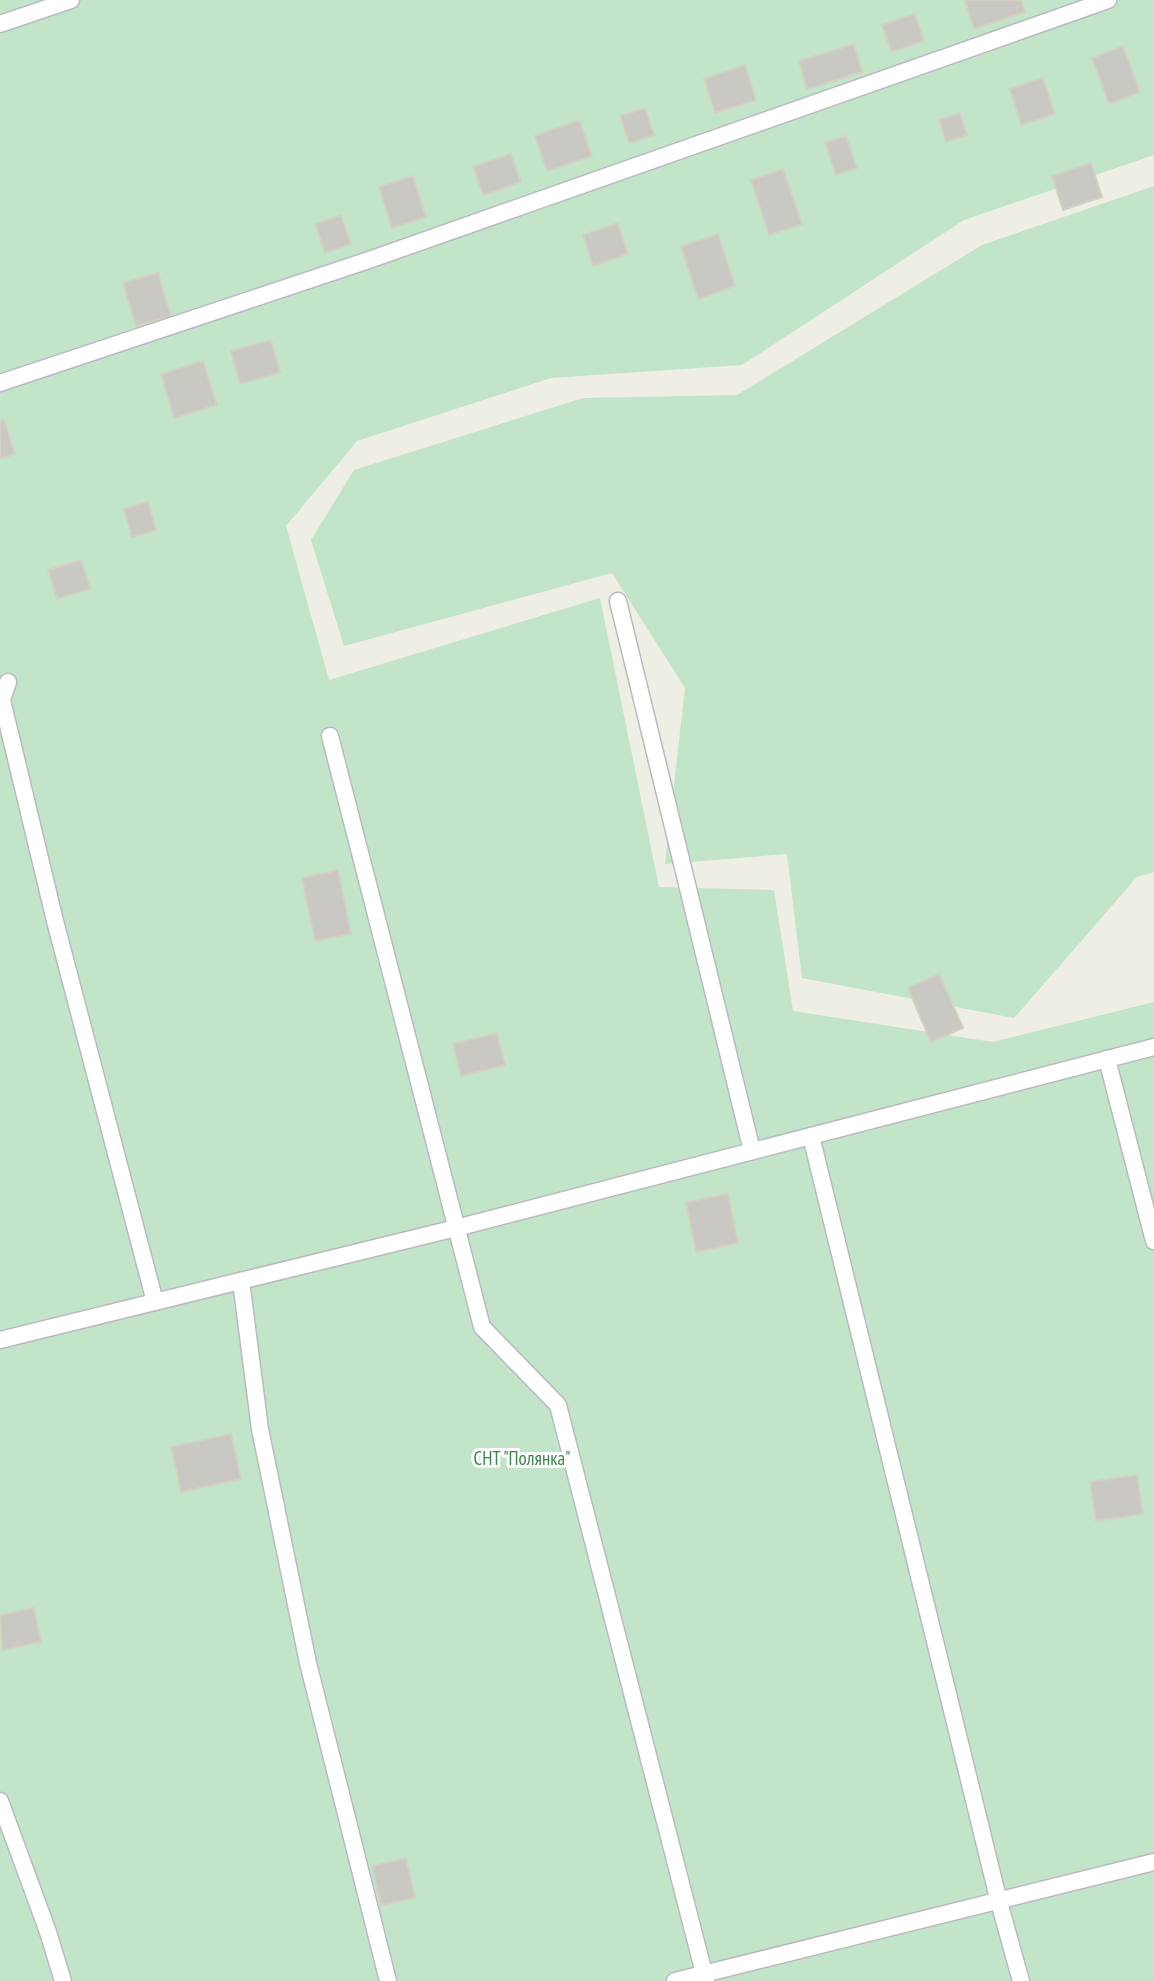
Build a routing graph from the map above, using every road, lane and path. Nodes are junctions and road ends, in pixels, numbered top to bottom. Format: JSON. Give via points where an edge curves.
{"nodes":[{"id":1,"x":71,"y":0,"type":"edge"},
{"id":2,"x":1108,"y":0,"type":"edge"},
{"id":3,"x":0,"y":24,"type":"edge"},
{"id":4,"x":0,"y":383,"type":"edge"},
{"id":5,"x":618,"y":601,"type":"dead end"},
{"id":6,"x":8,"y":682,"type":"dead end"},
{"id":7,"x":330,"y":736,"type":"dead end"},
{"id":8,"x":1154,"y":1047,"type":"edge"},
{"id":9,"x":1107,"y":1059,"type":"junction"},
{"id":10,"x":811,"y":1136,"type":"junction"},
{"id":11,"x":752,"y":1151,"type":"junction"},
{"id":12,"x":456,"y":1228,"type":"junction"},
{"id":13,"x":1154,"y":1241,"type":"edge"},
{"id":14,"x":241,"y":1281,"type":"junction"},
{"id":15,"x":155,"y":1302,"type":"junction"},
{"id":16,"x":0,"y":1340,"type":"edge"},
{"id":17,"x":0,"y":1801,"type":"edge"},
{"id":18,"x":1154,"y":1863,"type":"edge"},
{"id":19,"x":999,"y":1902,"type":"junction"},
{"id":20,"x":705,"y":1977,"type":"edge"},
{"id":21,"x":63,"y":1981,"type":"edge"},
{"id":22,"x":388,"y":1981,"type":"edge"},
{"id":23,"x":675,"y":1981,"type":"edge"},
{"id":24,"x":1021,"y":1981,"type":"edge"}],
"edges":[{"from":1,"to":3,"type":"lane"},
{"from":2,"to":4,"type":"lane","via":[[366,261]]},
{"from":5,"to":11,"type":"lane"},
{"from":6,"to":15,"type":"lane","via":[[2,700]]},
{"from":7,"to":12,"type":"lane"},
{"from":8,"to":9,"type":"lane"},
{"from":9,"to":10,"type":"lane"},
{"from":9,"to":13,"type":"lane"},
{"from":10,"to":11,"type":"lane"},
{"from":10,"to":19,"type":"lane"},
{"from":11,"to":12,"type":"lane"},
{"from":12,"to":14,"type":"lane"},
{"from":12,"to":20,"type":"lane","via":[[482,1327],[558,1405]]},
{"from":14,"to":15,"type":"lane"},
{"from":14,"to":22,"type":"lane","via":[[260,1429],[308,1664]]},
{"from":15,"to":16,"type":"lane"},
{"from":17,"to":21,"type":"lane"},
{"from":18,"to":19,"type":"lane"},
{"from":19,"to":20,"type":"lane"},
{"from":19,"to":24,"type":"lane"},
{"from":20,"to":23,"type":"lane"}]}
